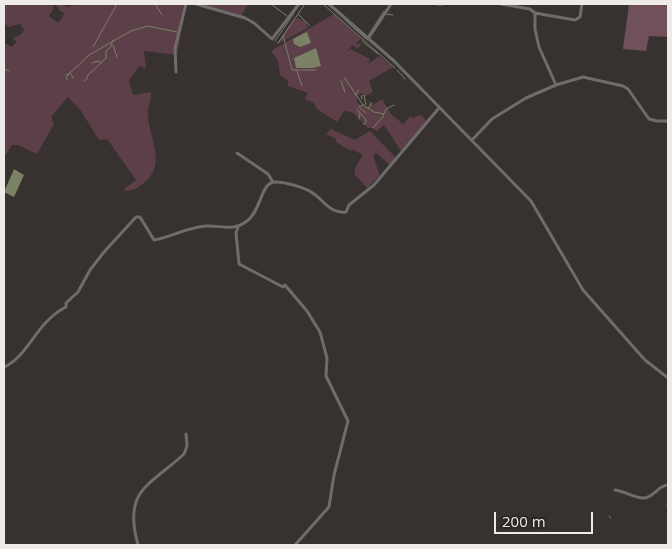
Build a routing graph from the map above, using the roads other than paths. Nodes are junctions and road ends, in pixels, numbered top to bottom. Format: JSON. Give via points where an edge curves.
{"nodes":[{"id":1,"x":186,"y":4,"type":"edge"},
{"id":2,"x":196,"y":4,"type":"edge"},
{"id":3,"x":300,"y":4,"type":"edge"},
{"id":4,"x":329,"y":4,"type":"edge"},
{"id":5,"x":391,"y":4,"type":"edge"},
{"id":6,"x":438,"y":4,"type":"edge"},
{"id":7,"x":442,"y":4,"type":"edge"},
{"id":8,"x":501,"y":4,"type":"edge"},
{"id":9,"x":582,"y":4,"type":"edge"},
{"id":10,"x":535,"y":13,"type":"junction"},
{"id":11,"x":368,"y":39,"type":"junction"},
{"id":12,"x":176,"y":72,"type":"dead end"},
{"id":13,"x":556,"y":85,"type":"junction"},
{"id":14,"x":439,"y":108,"type":"junction"},
{"id":15,"x":668,"y":121,"type":"edge"},
{"id":16,"x":472,"y":140,"type":"junction"},
{"id":17,"x":238,"y":153,"type":"dead end"},
{"id":18,"x":273,"y":182,"type":"junction"},
{"id":19,"x":238,"y":226,"type":"junction"},
{"id":20,"x":228,"y":228,"type":"junction"},
{"id":21,"x":236,"y":232,"type":"junction"},
{"id":22,"x":4,"y":367,"type":"edge"},
{"id":23,"x":668,"y":378,"type":"edge"},
{"id":24,"x":186,"y":434,"type":"dead end"},
{"id":25,"x":668,"y":485,"type":"edge"},
{"id":26,"x":615,"y":490,"type":"dead end"},
{"id":27,"x":138,"y":545,"type":"edge"},
{"id":28,"x":295,"y":545,"type":"edge"}],
"edges":[{"from":1,"to":12,"type":"street","via":[[175,48]]},
{"from":2,"to":3,"type":"street","via":[[254,22],[272,39]]},
{"from":4,"to":11,"type":"street"},
{"from":5,"to":11,"type":"street"},
{"from":6,"to":7,"type":"street"},
{"from":8,"to":10,"type":"street","via":[[530,8]]},
{"from":9,"to":10,"type":"street","via":[[580,17],[576,20]]},
{"from":10,"to":13,"type":"street","via":[[539,48]]},
{"from":11,"to":14,"type":"street"},
{"from":13,"to":15,"type":"street","via":[[583,78],[623,86],[649,119]]},
{"from":13,"to":16,"type":"street","via":[[526,98],[492,119]]},
{"from":14,"to":16,"type":"street"},
{"from":14,"to":18,"type":"street","via":[[374,185],[349,205],[346,212],[332,210],[311,192]]},
{"from":16,"to":23,"type":"street","via":[[531,201],[583,290],[645,360]]},
{"from":17,"to":18,"type":"street","via":[[268,174]]},
{"from":18,"to":19,"type":"street","via":[[265,188],[256,212]]},
{"from":19,"to":20,"type":"street"},
{"from":19,"to":21,"type":"street"},
{"from":20,"to":21,"type":"street"},
{"from":20,"to":22,"type":"street","via":[[206,226],[154,240],[144,221],[136,217],[90,270],[66,307],[48,319],[18,357]]},
{"from":21,"to":28,"type":"street","via":[[239,264],[284,285],[320,332],[327,358],[326,376],[348,421],[329,507]]},
{"from":24,"to":27,"type":"street","via":[[184,454],[140,493],[134,503]]},
{"from":25,"to":26,"type":"street","via":[[660,486],[652,495],[643,498]]}]}
